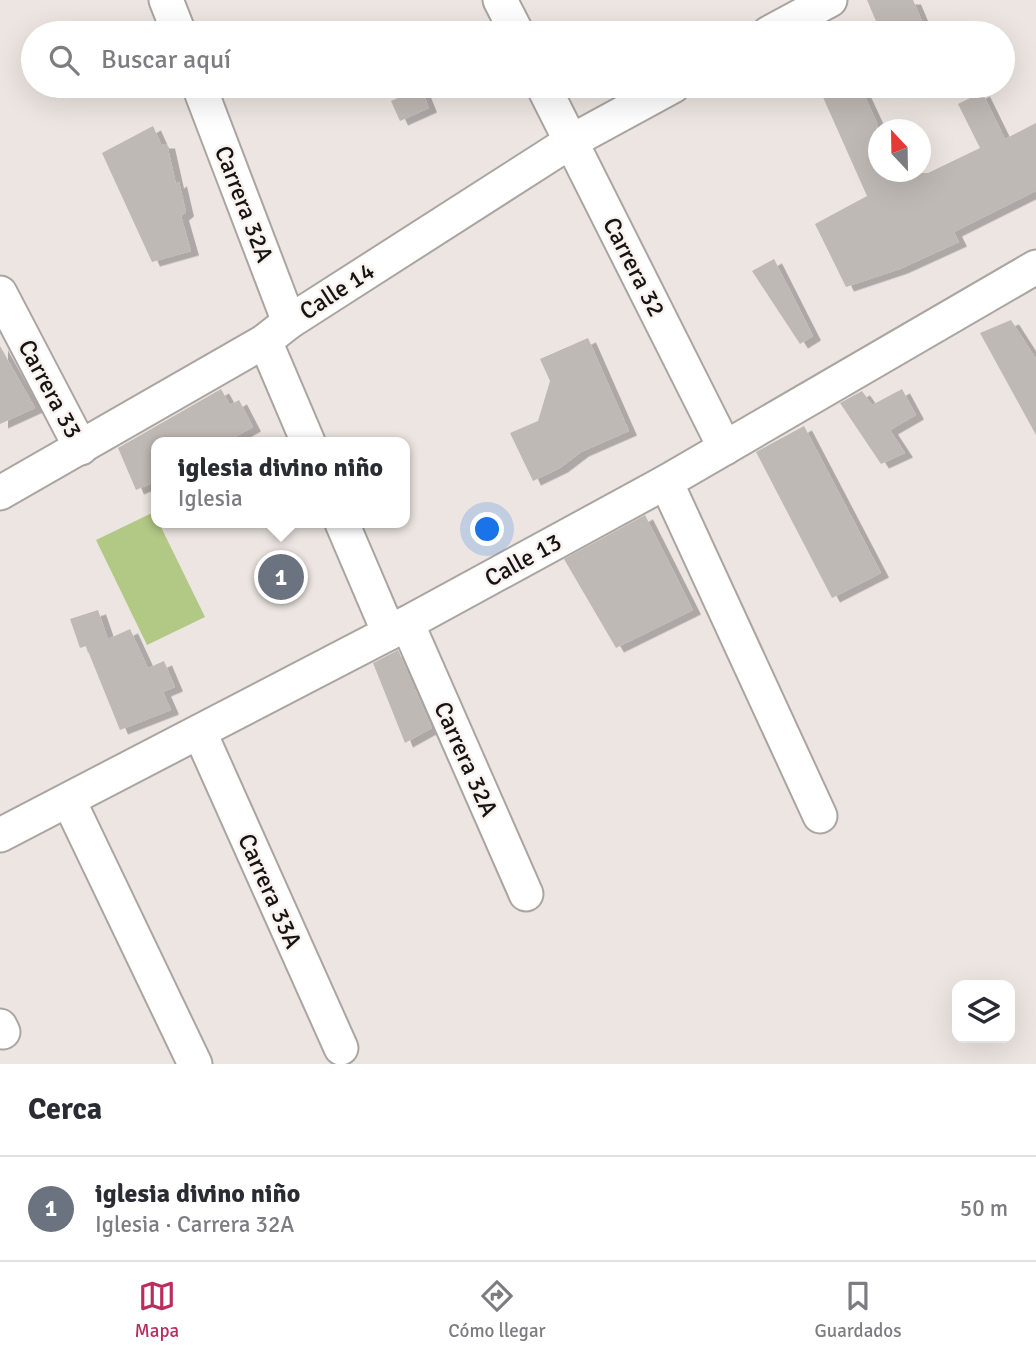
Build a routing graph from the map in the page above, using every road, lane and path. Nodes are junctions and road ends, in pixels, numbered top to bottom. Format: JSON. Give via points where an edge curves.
{"nodes":[{"id":1,"x":166,"y":0,"type":"edge"},
{"id":2,"x":500,"y":0,"type":"edge"},
{"id":3,"x":830,"y":0,"type":"edge"},
{"id":4,"x":174,"y":21,"type":"edge"},
{"id":5,"x":511,"y":21,"type":"edge"},
{"id":6,"x":791,"y":21,"type":"edge"},
{"id":7,"x":203,"y":98,"type":"edge"},
{"id":8,"x":549,"y":98,"type":"edge"},
{"id":9,"x":651,"y":98,"type":"edge"},
{"id":10,"x":570,"y":142,"type":"junction"},
{"id":11,"x":1036,"y":267,"type":"edge"},
{"id":12,"x":0,"y":293,"type":"edge"},
{"id":13,"x":277,"y":332,"type":"junction"},
{"id":14,"x":307,"y":437,"type":"edge"},
{"id":15,"x":81,"y":448,"type":"junction"},
{"id":16,"x":725,"y":448,"type":"junction"},
{"id":17,"x":666,"y":482,"type":"junction"},
{"id":18,"x":0,"y":493,"type":"edge"},
{"id":19,"x":345,"y":528,"type":"edge"},
{"id":20,"x":398,"y":628,"type":"junction"},
{"id":21,"x":200,"y":733,"type":"junction"},
{"id":22,"x":69,"y":801,"type":"junction"},
{"id":23,"x":820,"y":816,"type":"dead end"},
{"id":24,"x":0,"y":835,"type":"edge"},
{"id":25,"x":526,"y":894,"type":"dead end"},
{"id":26,"x":341,"y":1048,"type":"dead end"},
{"id":27,"x":195,"y":1064,"type":"edge"}],
"edges":[{"from":1,"to":4,"type":"street"},
{"from":2,"to":5,"type":"street"},
{"from":3,"to":6,"type":"street"},
{"from":7,"to":13,"type":"street","name":"Carrera 32A"},
{"from":8,"to":10,"type":"street","name":"Carrera 32"},
{"from":9,"to":10,"type":"street","name":"Calle 14"},
{"from":10,"to":13,"type":"street","name":"Calle 14"},
{"from":10,"to":16,"type":"street","name":"Carrera 32"},
{"from":11,"to":16,"type":"street","name":"Calle 13"},
{"from":12,"to":15,"type":"street","name":"Carrera 33"},
{"from":13,"to":14,"type":"street","name":"Carrera 32A"},
{"from":13,"to":15,"type":"street","name":"Calle 14"},
{"from":15,"to":18,"type":"street","name":"Calle 14"},
{"from":16,"to":17,"type":"street","name":"Calle 13"},
{"from":17,"to":20,"type":"street","name":"Calle 13"},
{"from":17,"to":23,"type":"street"},
{"from":19,"to":20,"type":"street","name":"Carrera 32A"},
{"from":20,"to":21,"type":"street","name":"Calle 13"},
{"from":20,"to":25,"type":"street","name":"Carrera 32A"},
{"from":21,"to":22,"type":"street","name":"Calle 13"},
{"from":21,"to":26,"type":"street","name":"Carrera 33A"},
{"from":22,"to":24,"type":"street","name":"Calle 13"},
{"from":22,"to":27,"type":"street"}]}
